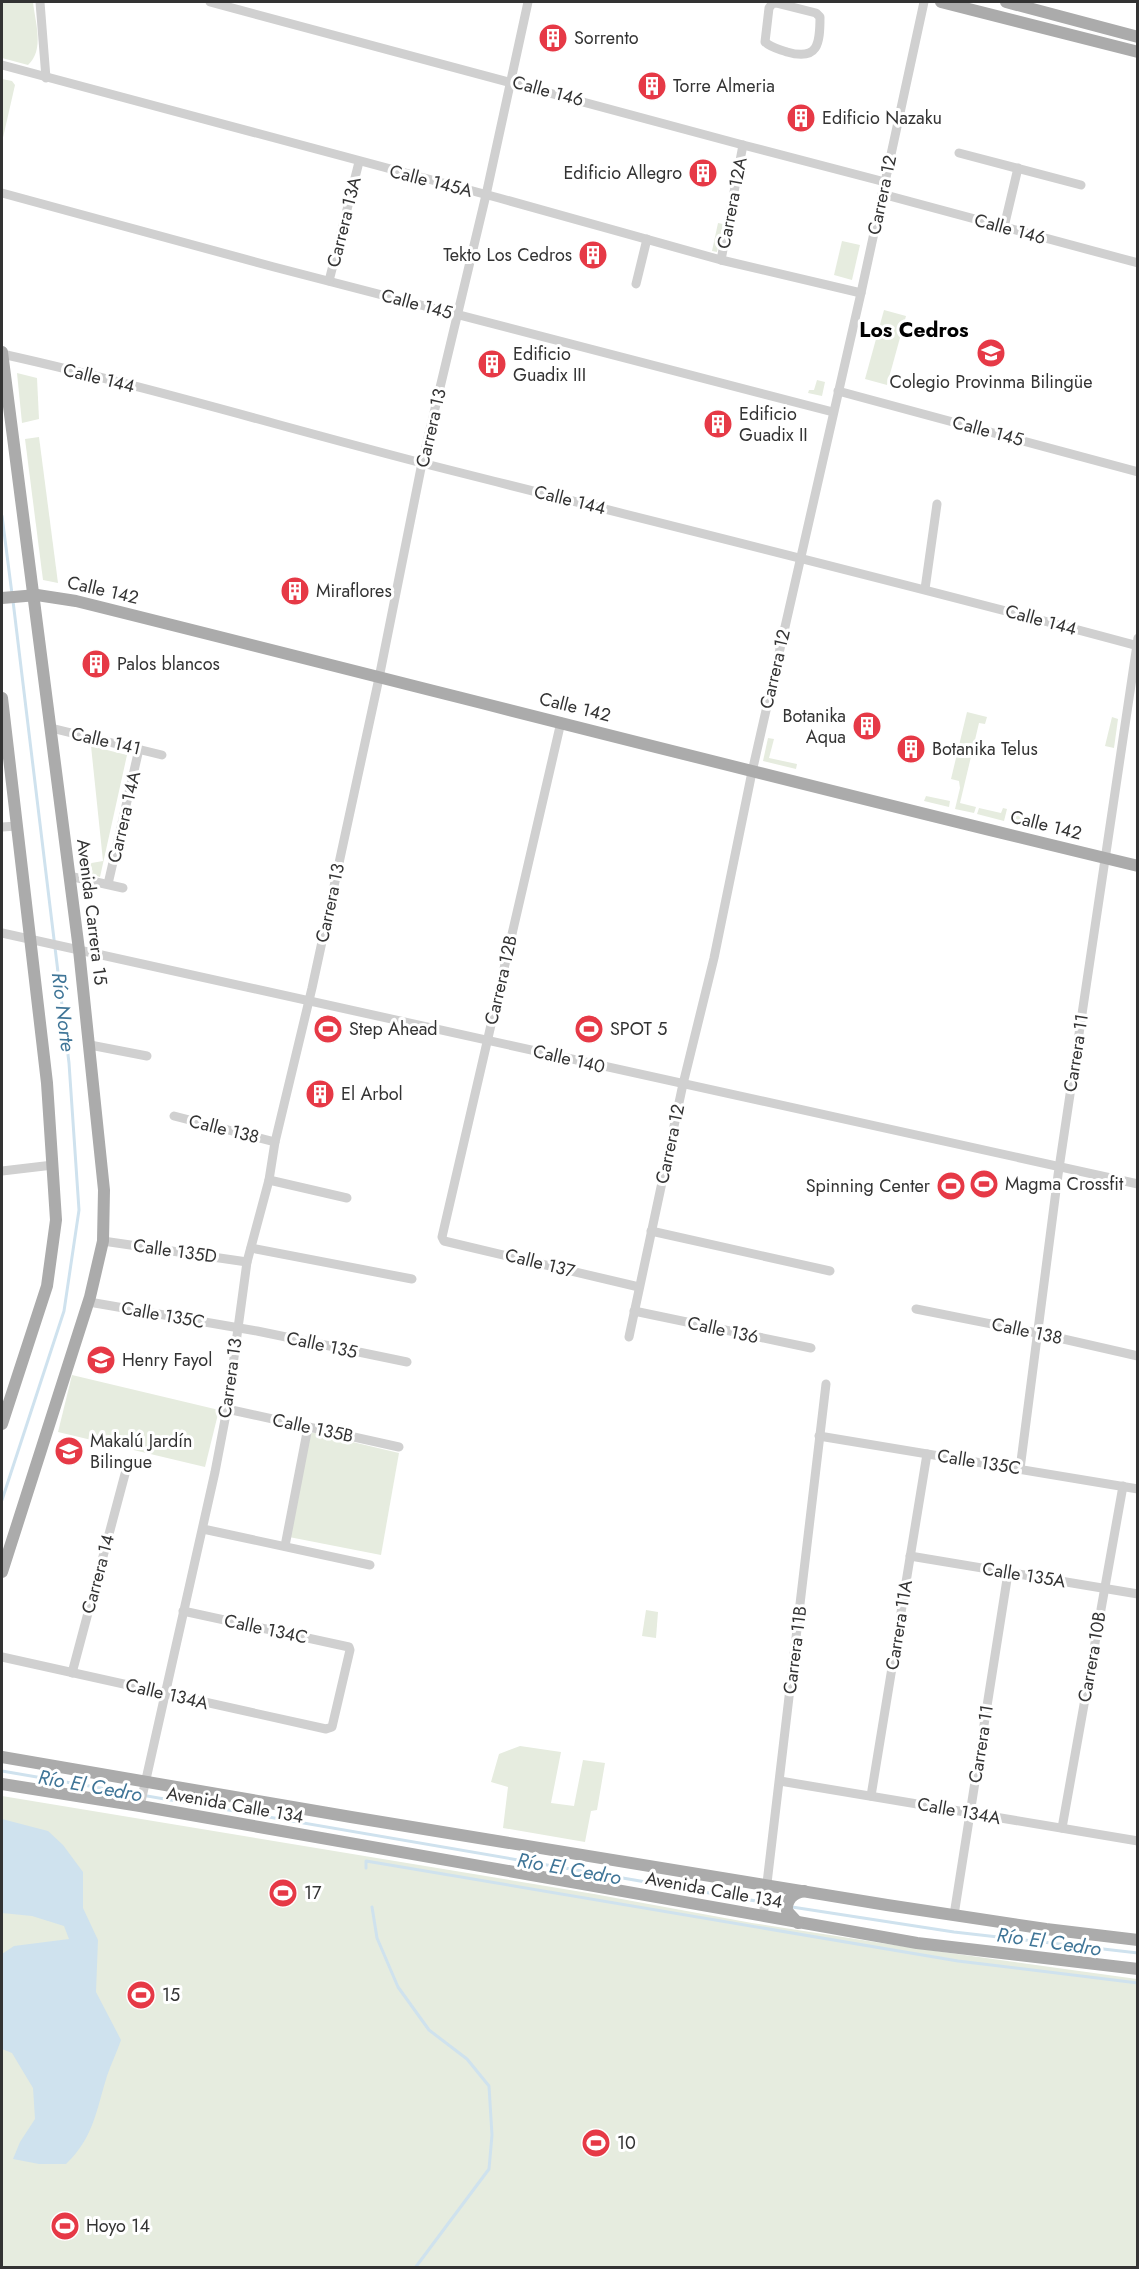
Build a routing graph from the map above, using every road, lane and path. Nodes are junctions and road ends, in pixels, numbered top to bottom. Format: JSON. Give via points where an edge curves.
{"nodes":[{"id":1,"x":40,"y":2,"type":"edge"},
{"id":2,"x":210,"y":2,"type":"edge"},
{"id":3,"x":528,"y":2,"type":"edge"},
{"id":4,"x":924,"y":2,"type":"edge"},
{"id":5,"x":940,"y":2,"type":"edge"},
{"id":6,"x":1006,"y":2,"type":"edge"},
{"id":7,"x":785,"y":3,"type":"edge"},
{"id":8,"x":1137,"y":37,"type":"edge"},
{"id":9,"x":1137,"y":52,"type":"edge"},
{"id":10,"x":2,"y":65,"type":"edge"},
{"id":11,"x":46,"y":78,"type":"junction"},
{"id":12,"x":510,"y":81,"type":"junction"},
{"id":13,"x":743,"y":145,"type":"junction"},
{"id":14,"x":959,"y":153,"type":"dead end"},
{"id":15,"x":358,"y":162,"type":"junction"},
{"id":16,"x":1018,"y":168,"type":"junction"},
{"id":17,"x":885,"y":182,"type":"junction"},
{"id":18,"x":1081,"y":185,"type":"dead end"},
{"id":19,"x":2,"y":193,"type":"edge"},
{"id":20,"x":882,"y":194,"type":"junction"},
{"id":21,"x":486,"y":195,"type":"junction"},
{"id":22,"x":1004,"y":227,"type":"junction"},
{"id":23,"x":647,"y":239,"type":"junction"},
{"id":24,"x":721,"y":260,"type":"junction"},
{"id":25,"x":1137,"y":264,"type":"edge"},
{"id":26,"x":329,"y":281,"type":"junction"},
{"id":27,"x":636,"y":284,"type":"dead end"},
{"id":28,"x":861,"y":293,"type":"junction"},
{"id":29,"x":457,"y":315,"type":"junction"},
{"id":30,"x":2,"y":353,"type":"edge"},
{"id":31,"x":838,"y":391,"type":"junction"},
{"id":32,"x":833,"y":412,"type":"junction"},
{"id":33,"x":422,"y":463,"type":"junction"},
{"id":34,"x":1137,"y":472,"type":"edge"},
{"id":35,"x":937,"y":504,"type":"dead end"},
{"id":36,"x":800,"y":557,"type":"junction"},
{"id":37,"x":924,"y":589,"type":"junction"},
{"id":38,"x":30,"y":595,"type":"junction"},
{"id":39,"x":2,"y":598,"type":"edge"},
{"id":40,"x":1137,"y":643,"type":"edge"},
{"id":41,"x":379,"y":678,"type":"junction"},
{"id":42,"x":2,"y":698,"type":"edge"},
{"id":43,"x":561,"y":722,"type":"junction"},
{"id":44,"x":51,"y":728,"type":"junction"},
{"id":45,"x":139,"y":749,"type":"junction"},
{"id":46,"x":162,"y":755,"type":"dead end"},
{"id":47,"x":752,"y":772,"type":"junction"},
{"id":48,"x":17,"y":826,"type":"junction"},
{"id":49,"x":2,"y":827,"type":"edge"},
{"id":50,"x":1105,"y":858,"type":"junction"},
{"id":51,"x":1137,"y":866,"type":"edge"},
{"id":52,"x":69,"y":876,"type":"junction"},
{"id":53,"x":108,"y":884,"type":"junction"},
{"id":54,"x":123,"y":888,"type":"dead end"},
{"id":55,"x":2,"y":933,"type":"edge"},
{"id":56,"x":35,"y":941,"type":"junction"},
{"id":57,"x":76,"y":949,"type":"junction"},
{"id":58,"x":309,"y":1001,"type":"junction"},
{"id":59,"x":487,"y":1040,"type":"junction"},
{"id":60,"x":90,"y":1045,"type":"junction"},
{"id":61,"x":147,"y":1056,"type":"dead end"},
{"id":62,"x":683,"y":1084,"type":"junction"},
{"id":63,"x":174,"y":1116,"type":"dead end"},
{"id":64,"x":275,"y":1142,"type":"junction"},
{"id":65,"x":53,"y":1165,"type":"junction"},
{"id":66,"x":1059,"y":1166,"type":"junction"},
{"id":67,"x":2,"y":1171,"type":"edge"},
{"id":68,"x":269,"y":1180,"type":"junction"},
{"id":69,"x":1137,"y":1184,"type":"edge"},
{"id":70,"x":347,"y":1198,"type":"dead end"},
{"id":71,"x":651,"y":1231,"type":"junction"},
{"id":72,"x":442,"y":1237,"type":"joint"},
{"id":73,"x":103,"y":1241,"type":"junction"},
{"id":74,"x":251,"y":1248,"type":"junction"},
{"id":75,"x":247,"y":1263,"type":"junction"},
{"id":76,"x":830,"y":1271,"type":"dead end"},
{"id":77,"x":412,"y":1279,"type":"dead end"},
{"id":78,"x":639,"y":1287,"type":"junction"},
{"id":79,"x":89,"y":1302,"type":"junction"},
{"id":80,"x":916,"y":1309,"type":"dead end"},
{"id":81,"x":634,"y":1311,"type":"junction"},
{"id":82,"x":237,"y":1328,"type":"junction"},
{"id":83,"x":1037,"y":1333,"type":"junction"},
{"id":84,"x":628,"y":1337,"type":"dead end"},
{"id":85,"x":812,"y":1348,"type":"dead end"},
{"id":86,"x":1137,"y":1356,"type":"edge"},
{"id":87,"x":407,"y":1362,"type":"dead end"},
{"id":88,"x":825,"y":1384,"type":"dead end"},
{"id":89,"x":227,"y":1409,"type":"junction"},
{"id":90,"x":2,"y":1424,"type":"edge"},
{"id":91,"x":308,"y":1427,"type":"junction"},
{"id":92,"x":819,"y":1436,"type":"junction"},
{"id":93,"x":399,"y":1447,"type":"dead end"},
{"id":94,"x":927,"y":1454,"type":"junction"},
{"id":95,"x":1020,"y":1469,"type":"junction"},
{"id":96,"x":125,"y":1474,"type":"dead end"},
{"id":97,"x":1123,"y":1486,"type":"junction"},
{"id":98,"x":1137,"y":1489,"type":"edge"},
{"id":99,"x":203,"y":1529,"type":"junction"},
{"id":100,"x":285,"y":1546,"type":"junction"},
{"id":101,"x":910,"y":1556,"type":"junction"},
{"id":102,"x":370,"y":1565,"type":"dead end"},
{"id":103,"x":2,"y":1572,"type":"edge"},
{"id":104,"x":1008,"y":1572,"type":"junction"},
{"id":105,"x":1104,"y":1588,"type":"junction"},
{"id":106,"x":1137,"y":1594,"type":"edge"},
{"id":107,"x":183,"y":1611,"type":"junction"},
{"id":108,"x":2,"y":1657,"type":"edge"},
{"id":109,"x":72,"y":1673,"type":"junction"},
{"id":110,"x":165,"y":1694,"type":"junction"},
{"id":111,"x":332,"y":1727,"type":"joint"},
{"id":112,"x":2,"y":1757,"type":"edge"},
{"id":113,"x":780,"y":1781,"type":"junction"},
{"id":114,"x":2,"y":1784,"type":"edge"},
{"id":115,"x":143,"y":1793,"type":"junction"},
{"id":116,"x":871,"y":1796,"type":"junction"},
{"id":117,"x":970,"y":1814,"type":"junction"},
{"id":118,"x":1062,"y":1828,"type":"junction"},
{"id":119,"x":1137,"y":1841,"type":"edge"},
{"id":120,"x":767,"y":1888,"type":"junction"},
{"id":121,"x":801,"y":1892,"type":"junction"},
{"id":122,"x":764,"y":1913,"type":"junction"},
{"id":123,"x":954,"y":1915,"type":"junction"},
{"id":124,"x":794,"y":1919,"type":"junction"},
{"id":125,"x":1137,"y":1940,"type":"edge"},
{"id":126,"x":1137,"y":1969,"type":"edge"}],
"edges":[{"from":1,"to":11,"type":"street"},
{"from":2,"to":12,"type":"street","name":"Calle 146"},
{"from":3,"to":12,"type":"street","name":"Carrera 13"},
{"from":4,"to":17,"type":"street","name":"Carrera 12"},
{"from":5,"to":9,"type":"main road"},
{"from":6,"to":8,"type":"main road"},
{"from":7,"to":7,"type":"street","via":[[769,8],[765,42],[800,56],[812,53],[819,17]]},
{"from":10,"to":11,"type":"street","name":"Calle 145A"},
{"from":11,"to":15,"type":"street","name":"Calle 145A"},
{"from":12,"to":13,"type":"street","name":"Calle 146"},
{"from":12,"to":21,"type":"street","name":"Carrera 13"},
{"from":13,"to":17,"type":"street","name":"Calle 146"},
{"from":13,"to":24,"type":"street","name":"Carrera 12A"},
{"from":14,"to":16,"type":"street"},
{"from":15,"to":21,"type":"street","name":"Calle 145A"},
{"from":15,"to":26,"type":"street","name":"Carrera 13A"},
{"from":16,"to":18,"type":"street"},
{"from":16,"to":22,"type":"street"},
{"from":17,"to":20,"type":"street","name":"Carrera 12"},
{"from":19,"to":26,"type":"street","name":"Calle 145"},
{"from":20,"to":22,"type":"street","name":"Calle 146"},
{"from":20,"to":28,"type":"street","name":"Carrera 12"},
{"from":21,"to":23,"type":"street","name":"Calle 145A"},
{"from":21,"to":29,"type":"street","name":"Carrera 13"},
{"from":22,"to":25,"type":"street","name":"Calle 146"},
{"from":23,"to":24,"type":"street","name":"Calle 145A"},
{"from":23,"to":27,"type":"street"},
{"from":24,"to":28,"type":"street","name":"Calle 145A"},
{"from":26,"to":29,"type":"street","name":"Calle 145"},
{"from":28,"to":31,"type":"street","name":"Carrera 12"},
{"from":29,"to":32,"type":"street","name":"Calle 145"},
{"from":29,"to":33,"type":"street","name":"Carrera 13"},
{"from":30,"to":33,"type":"street","name":"Calle 144"},
{"from":30,"to":38,"type":"main road","name":"Avenida Carrera 15"},
{"from":31,"to":32,"type":"street","name":"Carrera 12"},
{"from":31,"to":34,"type":"street","name":"Calle 145"},
{"from":32,"to":36,"type":"street","name":"Carrera 12"},
{"from":33,"to":36,"type":"street","name":"Calle 144"},
{"from":33,"to":41,"type":"street","name":"Carrera 13"},
{"from":35,"to":37,"type":"street"},
{"from":36,"to":37,"type":"street","name":"Calle 144"},
{"from":36,"to":47,"type":"street","name":"Carrera 12"},
{"from":37,"to":40,"type":"street","name":"Calle 144"},
{"from":38,"to":39,"type":"main road","name":"Calle 142"},
{"from":38,"to":41,"type":"main road","name":"Calle 142","via":[[76,601]]},
{"from":38,"to":44,"type":"main road","name":"Avenida Carrera 15"},
{"from":40,"to":50,"type":"street","name":"Carrera 11"},
{"from":41,"to":43,"type":"main road","name":"Calle 142"},
{"from":41,"to":58,"type":"street","name":"Carrera 13"},
{"from":42,"to":48,"type":"main road"},
{"from":43,"to":47,"type":"main road","name":"Calle 142"},
{"from":43,"to":59,"type":"street","name":"Carrera 12B"},
{"from":44,"to":45,"type":"street","name":"Calle 141"},
{"from":44,"to":52,"type":"main road","name":"Avenida Carrera 15"},
{"from":45,"to":46,"type":"street","name":"Calle 141"},
{"from":45,"to":53,"type":"street","name":"Carrera 14A"},
{"from":47,"to":50,"type":"main road","name":"Calle 142"},
{"from":47,"to":62,"type":"street","name":"Carrera 12","via":[[714,958]]},
{"from":48,"to":49,"type":"street"},
{"from":48,"to":56,"type":"main road"},
{"from":50,"to":51,"type":"main road","name":"Calle 142"},
{"from":50,"to":66,"type":"street","name":"Carrera 11"},
{"from":52,"to":53,"type":"street"},
{"from":52,"to":57,"type":"main road","name":"Avenida Carrera 15"},
{"from":53,"to":54,"type":"street"},
{"from":55,"to":56,"type":"street","name":"Calle 140"},
{"from":56,"to":57,"type":"street","name":"Calle 140"},
{"from":56,"to":65,"type":"main road"},
{"from":57,"to":58,"type":"street","name":"Calle 140"},
{"from":57,"to":60,"type":"main road","name":"Avenida Carrera 15"},
{"from":58,"to":59,"type":"street","name":"Calle 140"},
{"from":58,"to":64,"type":"street","name":"Carrera 13"},
{"from":59,"to":62,"type":"street","name":"Calle 140"},
{"from":59,"to":72,"type":"street","name":"Carrera 12B"},
{"from":60,"to":61,"type":"street"},
{"from":60,"to":73,"type":"main road","name":"Avenida Carrera 15","via":[[104,1190]]},
{"from":62,"to":66,"type":"street","name":"Calle 140"},
{"from":62,"to":71,"type":"street","name":"Carrera 12"},
{"from":63,"to":64,"type":"street","name":"Calle 138"},
{"from":64,"to":68,"type":"street","name":"Carrera 13"},
{"from":65,"to":67,"type":"street"},
{"from":65,"to":90,"type":"main road","via":[[56,1220],[47,1286]]},
{"from":66,"to":69,"type":"street","name":"Calle 140"},
{"from":66,"to":83,"type":"street","name":"Carrera 11"},
{"from":68,"to":70,"type":"street"},
{"from":68,"to":74,"type":"street","name":"Carrera 13"},
{"from":71,"to":76,"type":"street"},
{"from":71,"to":78,"type":"street","name":"Carrera 12"},
{"from":72,"to":78,"type":"street","name":"Calle 137"},
{"from":73,"to":75,"type":"street","name":"Calle 135D"},
{"from":73,"to":79,"type":"main road","name":"Avenida Carrera 15"},
{"from":74,"to":75,"type":"street","name":"Carrera 13"},
{"from":74,"to":77,"type":"street"},
{"from":75,"to":82,"type":"street","name":"Carrera 13"},
{"from":78,"to":81,"type":"street","name":"Carrera 12"},
{"from":79,"to":82,"type":"street","name":"Calle 135C"},
{"from":79,"to":103,"type":"main road","name":"Avenida Carrera 15"},
{"from":80,"to":83,"type":"street","name":"Calle 138"},
{"from":81,"to":84,"type":"street","name":"Carrera 12"},
{"from":81,"to":85,"type":"street","name":"Calle 136"},
{"from":82,"to":87,"type":"street","name":"Calle 135"},
{"from":82,"to":89,"type":"street","name":"Carrera 13"},
{"from":83,"to":86,"type":"street","name":"Calle 138"},
{"from":83,"to":95,"type":"street","name":"Carrera 11"},
{"from":88,"to":92,"type":"street","name":"Carrera 11B"},
{"from":89,"to":91,"type":"street","name":"Calle 135B"},
{"from":89,"to":99,"type":"street","name":"Carrera 13"},
{"from":91,"to":93,"type":"street","name":"Calle 135B"},
{"from":91,"to":100,"type":"street"},
{"from":92,"to":94,"type":"street","name":"Calle 135C"},
{"from":92,"to":113,"type":"street","name":"Carrera 11B"},
{"from":94,"to":95,"type":"street","name":"Calle 135C"},
{"from":94,"to":101,"type":"street","name":"Carrera 11A"},
{"from":95,"to":97,"type":"street","name":"Calle 135C"},
{"from":96,"to":109,"type":"street","name":"Carrera 14"},
{"from":97,"to":98,"type":"street","name":"Calle 135C"},
{"from":97,"to":105,"type":"street","name":"Carrera 10B"},
{"from":99,"to":100,"type":"street"},
{"from":99,"to":107,"type":"street","name":"Carrera 13"},
{"from":100,"to":102,"type":"street"},
{"from":101,"to":104,"type":"street","name":"Calle 135A"},
{"from":101,"to":116,"type":"street","name":"Carrera 11A"},
{"from":104,"to":105,"type":"street","name":"Calle 135A"},
{"from":104,"to":117,"type":"street","name":"Carrera 11"},
{"from":105,"to":106,"type":"street","name":"Calle 135A"},
{"from":105,"to":118,"type":"street","name":"Carrera 10B"},
{"from":107,"to":110,"type":"street","name":"Carrera 13"},
{"from":107,"to":111,"type":"street","name":"Calle 134C","via":[[349,1647]]},
{"from":108,"to":109,"type":"street","name":"Calle 134A"},
{"from":109,"to":110,"type":"street","name":"Calle 134A"},
{"from":110,"to":111,"type":"street","name":"Calle 134A","via":[[326,1729]]},
{"from":110,"to":115,"type":"street","name":"Carrera 13"},
{"from":112,"to":115,"type":"main road","name":"Avenida Calle 134"},
{"from":113,"to":116,"type":"street","name":"Calle 134A"},
{"from":113,"to":120,"type":"street","name":"Carrera 11B"},
{"from":114,"to":115,"type":"main road","name":"Avenida Calle 134"},
{"from":115,"to":120,"type":"main road","name":"Avenida Calle 134","via":[[363,1819]]},
{"from":115,"to":122,"type":"main road","name":"Avenida Calle 134"},
{"from":116,"to":117,"type":"street","name":"Calle 134A"},
{"from":117,"to":118,"type":"street","name":"Calle 134A"},
{"from":117,"to":123,"type":"street","name":"Carrera 11"},
{"from":118,"to":119,"type":"street","name":"Calle 134A"},
{"from":120,"to":121,"type":"main road","name":"Avenida Calle 134"},
{"from":120,"to":122,"type":"street","name":"Carrera 11B"},
{"from":121,"to":123,"type":"main road","name":"Avenida Calle 134"},
{"from":121,"to":124,"type":"main road","via":[[787,1903],[787,1911]]},
{"from":122,"to":124,"type":"main road","name":"Avenida Calle 134"},
{"from":123,"to":125,"type":"main road","name":"Avenida Calle 134"},
{"from":124,"to":126,"type":"main road","name":"Avenida Calle 134","via":[[969,1951]]}]}
